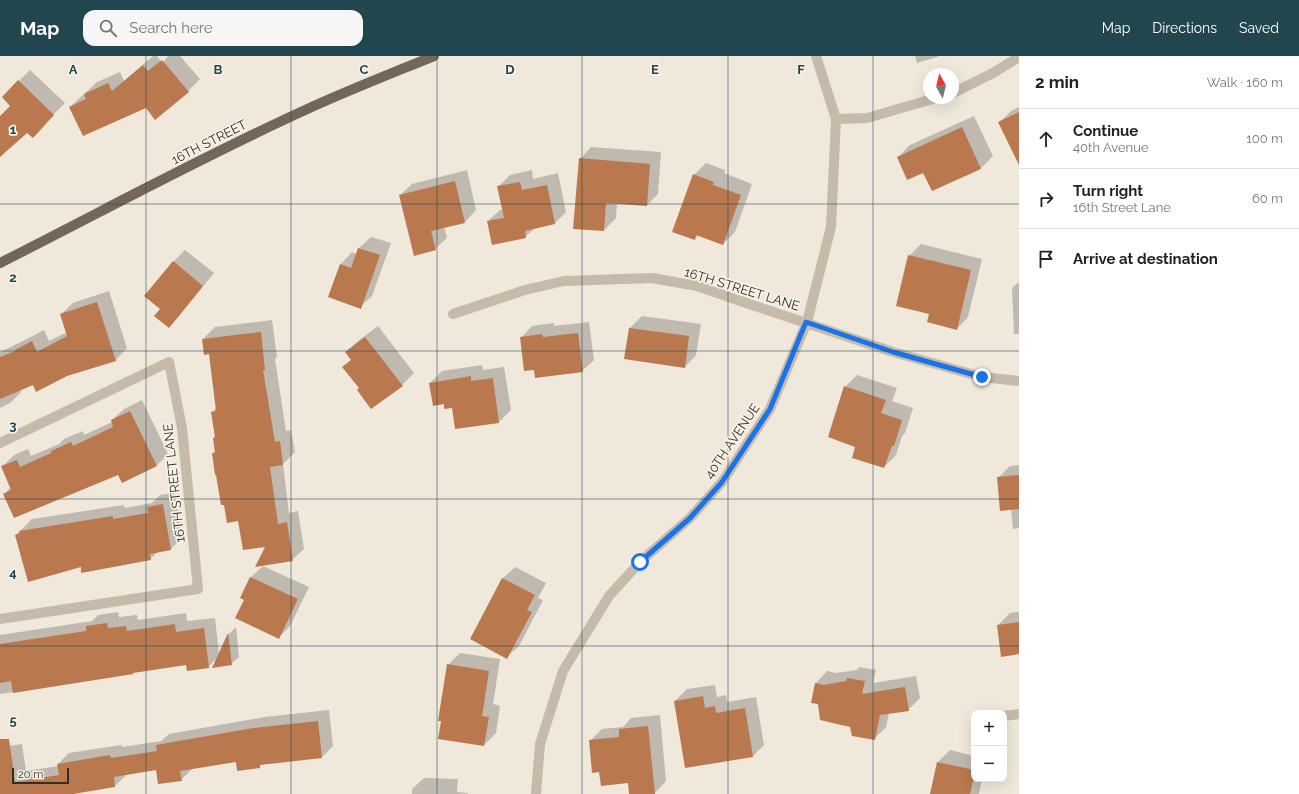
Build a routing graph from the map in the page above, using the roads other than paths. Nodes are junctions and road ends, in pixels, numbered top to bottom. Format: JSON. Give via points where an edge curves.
{"nodes":[{"id":1,"x":434,"y":56,"type":"edge"},
{"id":2,"x":816,"y":56,"type":"edge"},
{"id":3,"x":1019,"y":57,"type":"edge"},
{"id":4,"x":959,"y":90,"type":"edge"},
{"id":5,"x":923,"y":102,"type":"edge"},
{"id":6,"x":836,"y":119,"type":"junction"},
{"id":7,"x":0,"y":262,"type":"edge"},
{"id":8,"x":453,"y":314,"type":"dead end"},
{"id":9,"x":806,"y":322,"type":"junction"},
{"id":10,"x":1019,"y":381,"type":"edge"},
{"id":11,"x":0,"y":443,"type":"edge"},
{"id":12,"x":0,"y":618,"type":"edge"},
{"id":13,"x":1019,"y":714,"type":"edge"},
{"id":14,"x":1007,"y":716,"type":"edge"},
{"id":15,"x":536,"y":794,"type":"edge"}],
"edges":[{"from":1,"to":7,"type":"main road","name":"16TH STREET","via":[[303,110]]},
{"from":2,"to":6,"type":"street","name":"40TH AVENUE"},
{"from":3,"to":4,"type":"street"},
{"from":5,"to":6,"type":"street","via":[[868,118]]},
{"from":6,"to":9,"type":"street","name":"40TH AVENUE","via":[[831,226]]},
{"from":8,"to":9,"type":"street","name":"16TH STREET LANE","via":[[525,290],[564,281],[652,278],[696,286]]},
{"from":9,"to":10,"type":"street","name":"16TH STREET LANE","via":[[893,352],[982,377]]},
{"from":9,"to":15,"type":"street","name":"40TH AVENUE","via":[[770,409],[722,482],[690,518],[640,562],[609,596],[563,671],[540,744]]},
{"from":11,"to":12,"type":"street","name":"16TH STREET LANE","via":[[169,362],[182,428],[198,589]]},
{"from":13,"to":14,"type":"street"}]}
